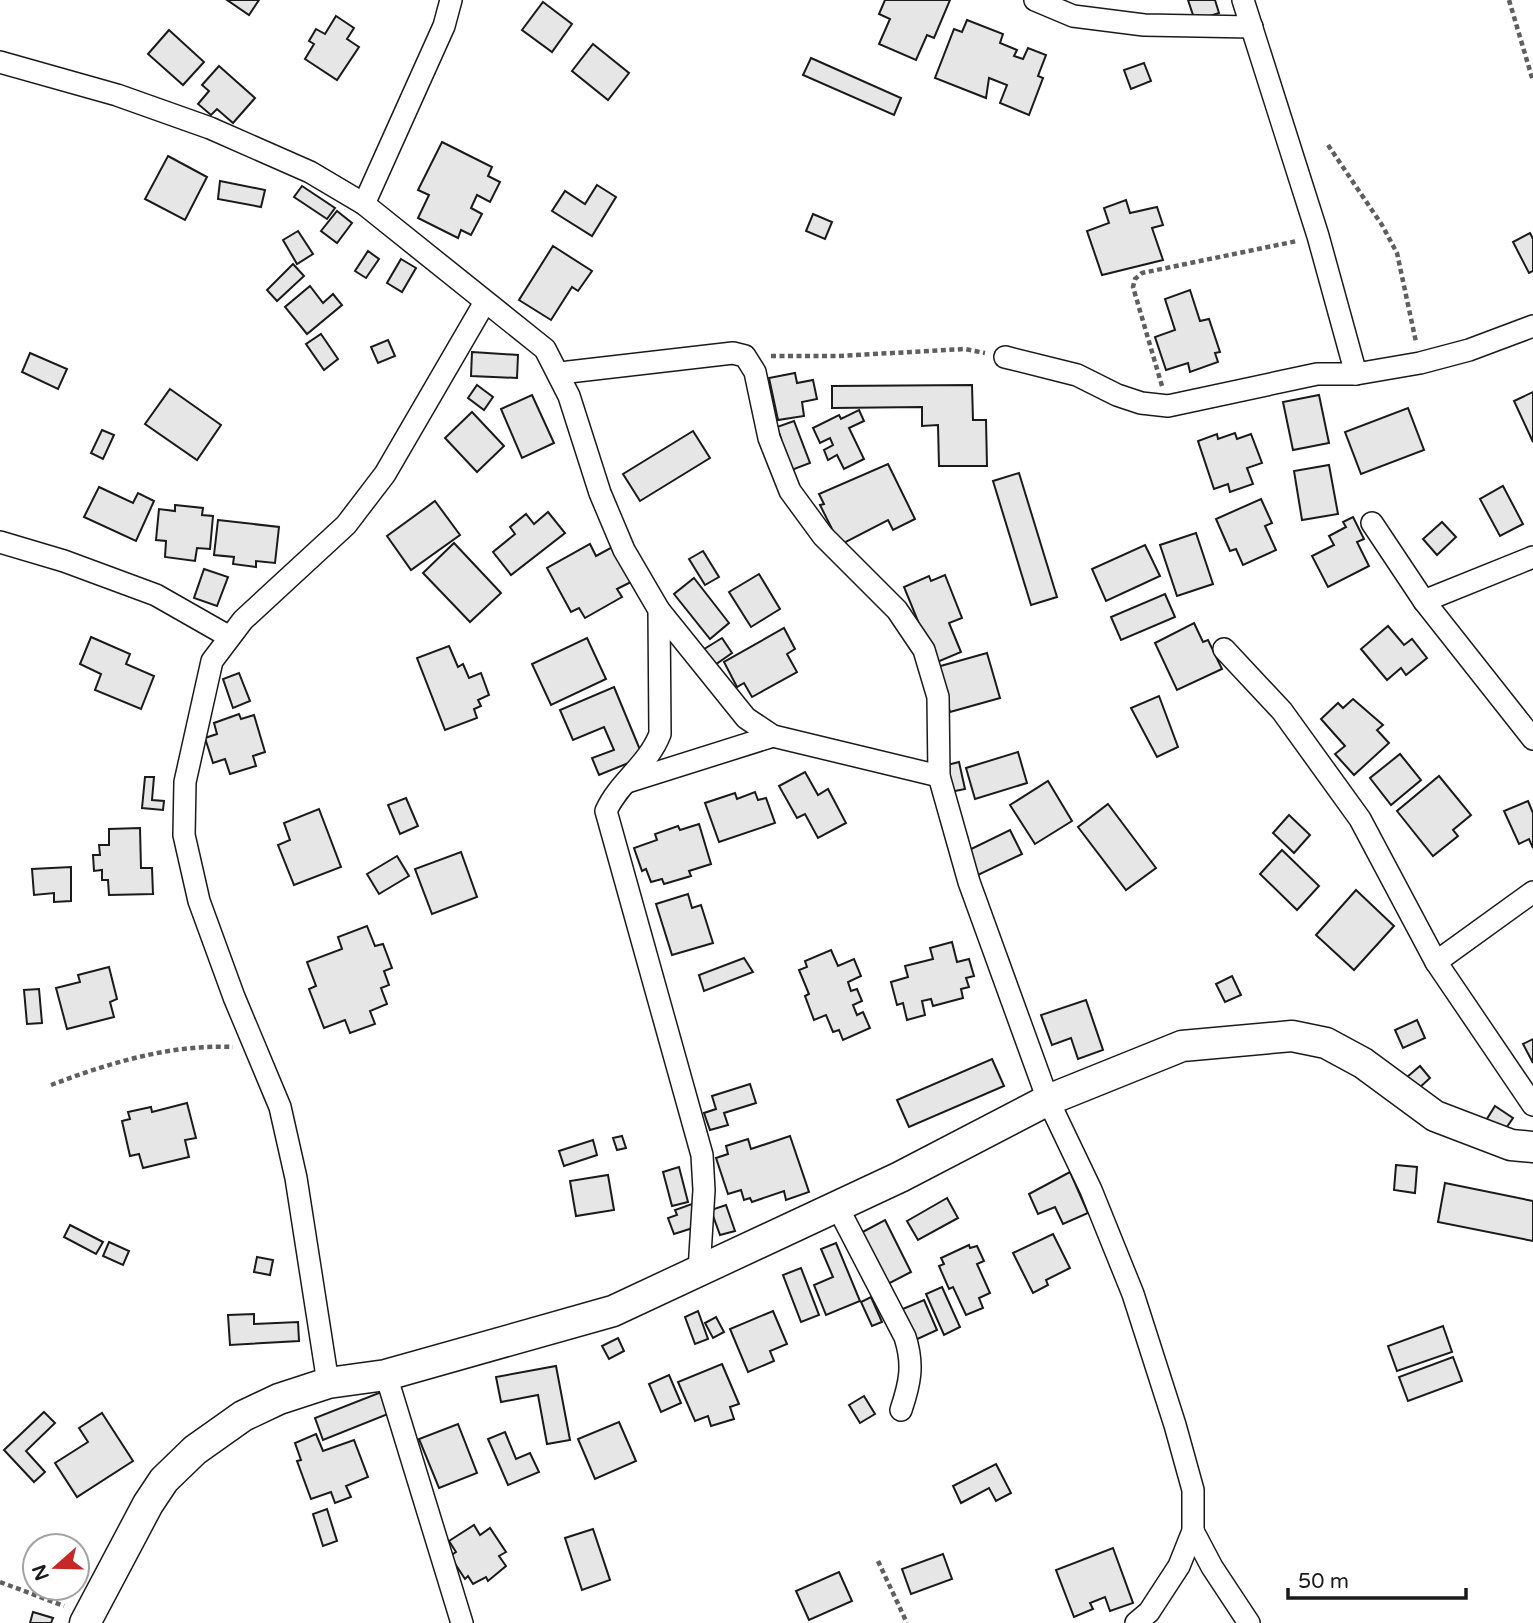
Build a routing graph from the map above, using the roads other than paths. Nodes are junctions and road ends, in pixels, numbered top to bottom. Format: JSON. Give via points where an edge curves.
{"nodes":[{"id":1,"x":451,"y":0,"type":"edge"},
{"id":2,"x":1035,"y":0,"type":"edge"},
{"id":3,"x":1243,"y":0,"type":"edge"},
{"id":4,"x":1252,"y":27,"type":"junction"},
{"id":5,"x":0,"y":62,"type":"edge"},
{"id":6,"x":364,"y":204,"type":"junction"},
{"id":7,"x":485,"y":302,"type":"junction"},
{"id":8,"x":1533,"y":326,"type":"edge"},
{"id":9,"x":1005,"y":356,"type":"road end"},
{"id":10,"x":560,"y":373,"type":"junction"},
{"id":11,"x":1356,"y":374,"type":"junction"},
{"id":12,"x":1372,"y":523,"type":"dead end"},
{"id":13,"x":0,"y":542,"type":"edge"},
{"id":14,"x":1533,"y":557,"type":"edge"},
{"id":15,"x":1424,"y":601,"type":"junction"},
{"id":16,"x":659,"y":611,"type":"junction"},
{"id":17,"x":228,"y":636,"type":"junction"},
{"id":18,"x":1224,"y":649,"type":"dead end"},
{"id":19,"x":773,"y":736,"type":"junction"},
{"id":20,"x":1533,"y":739,"type":"edge"},
{"id":21,"x":939,"y":776,"type":"junction"},
{"id":22,"x":627,"y":782,"type":"junction"},
{"id":23,"x":1533,"y":892,"type":"edge"},
{"id":24,"x":1436,"y":962,"type":"junction"},
{"id":25,"x":1048,"y":1100,"type":"junction"},
{"id":26,"x":1533,"y":1105,"type":"edge"},
{"id":27,"x":1533,"y":1147,"type":"edge"},
{"id":28,"x":837,"y":1206,"type":"junction"},
{"id":29,"x":699,"y":1271,"type":"junction"},
{"id":30,"x":386,"y":1375,"type":"junction"},
{"id":31,"x":328,"y":1383,"type":"junction"},
{"id":32,"x":901,"y":1410,"type":"dead end"},
{"id":33,"x":1193,"y":1531,"type":"junction"},
{"id":34,"x":86,"y":1619,"type":"edge"},
{"id":35,"x":1143,"y":1619,"type":"edge"},
{"id":36,"x":462,"y":1623,"type":"edge"},
{"id":37,"x":1249,"y":1623,"type":"edge"}],
"edges":[{"from":1,"to":6,"type":"street","via":[[444,26]]},
{"from":2,"to":4,"type":"street","via":[[1073,16],[1120,22]]},
{"from":3,"to":4,"type":"street"},
{"from":4,"to":11,"type":"street"},
{"from":5,"to":6,"type":"street","via":[[117,95],[210,128],[310,172]]},
{"from":6,"to":7,"type":"street"},
{"from":7,"to":10,"type":"street","via":[[545,349]]},
{"from":7,"to":17,"type":"street","via":[[385,474],[346,526]]},
{"from":8,"to":11,"type":"street","via":[[1469,350]]},
{"from":9,"to":11,"type":"street","via":[[1077,375],[1141,403],[1168,406],[1317,374]]},
{"from":10,"to":16,"type":"street","via":[[600,493],[624,550]]},
{"from":10,"to":21,"type":"street","via":[[733,353],[745,356],[755,372],[769,438],[790,491],[823,536],[897,610],[923,650],[938,697]]},
{"from":12,"to":15,"type":"street"},
{"from":13,"to":17,"type":"street","via":[[156,595]]},
{"from":14,"to":15,"type":"street"},
{"from":15,"to":20,"type":"street"},
{"from":16,"to":19,"type":"street","via":[[746,718]]},
{"from":16,"to":22,"type":"street","via":[[660,734],[653,753]]},
{"from":17,"to":31,"type":"street","via":[[212,661],[185,782],[184,835],[199,901],[280,1107],[296,1178]]},
{"from":18,"to":24,"type":"street","via":[[1282,711],[1360,819]]},
{"from":19,"to":21,"type":"street"},
{"from":19,"to":22,"type":"street"},
{"from":21,"to":25,"type":"street","via":[[989,941]]},
{"from":22,"to":29,"type":"street","via":[[606,811],[702,1156]]},
{"from":23,"to":24,"type":"street"},
{"from":24,"to":26,"type":"street"},
{"from":25,"to":27,"type":"street","via":[[1182,1046],[1292,1035],[1326,1043],[1363,1063],[1435,1116],[1511,1144]]},
{"from":25,"to":28,"type":"street"},
{"from":25,"to":33,"type":"street","via":[[1133,1294],[1193,1490]]},
{"from":28,"to":29,"type":"street"},
{"from":28,"to":32,"type":"street","via":[[912,1358]]},
{"from":29,"to":30,"type":"street","via":[[613,1311]]},
{"from":30,"to":31,"type":"street"},
{"from":30,"to":36,"type":"street"},
{"from":31,"to":34,"type":"street","via":[[243,1416],[195,1450],[164,1480]]},
{"from":33,"to":35,"type":"street","via":[[1179,1566]]},
{"from":33,"to":37,"type":"street"}]}
